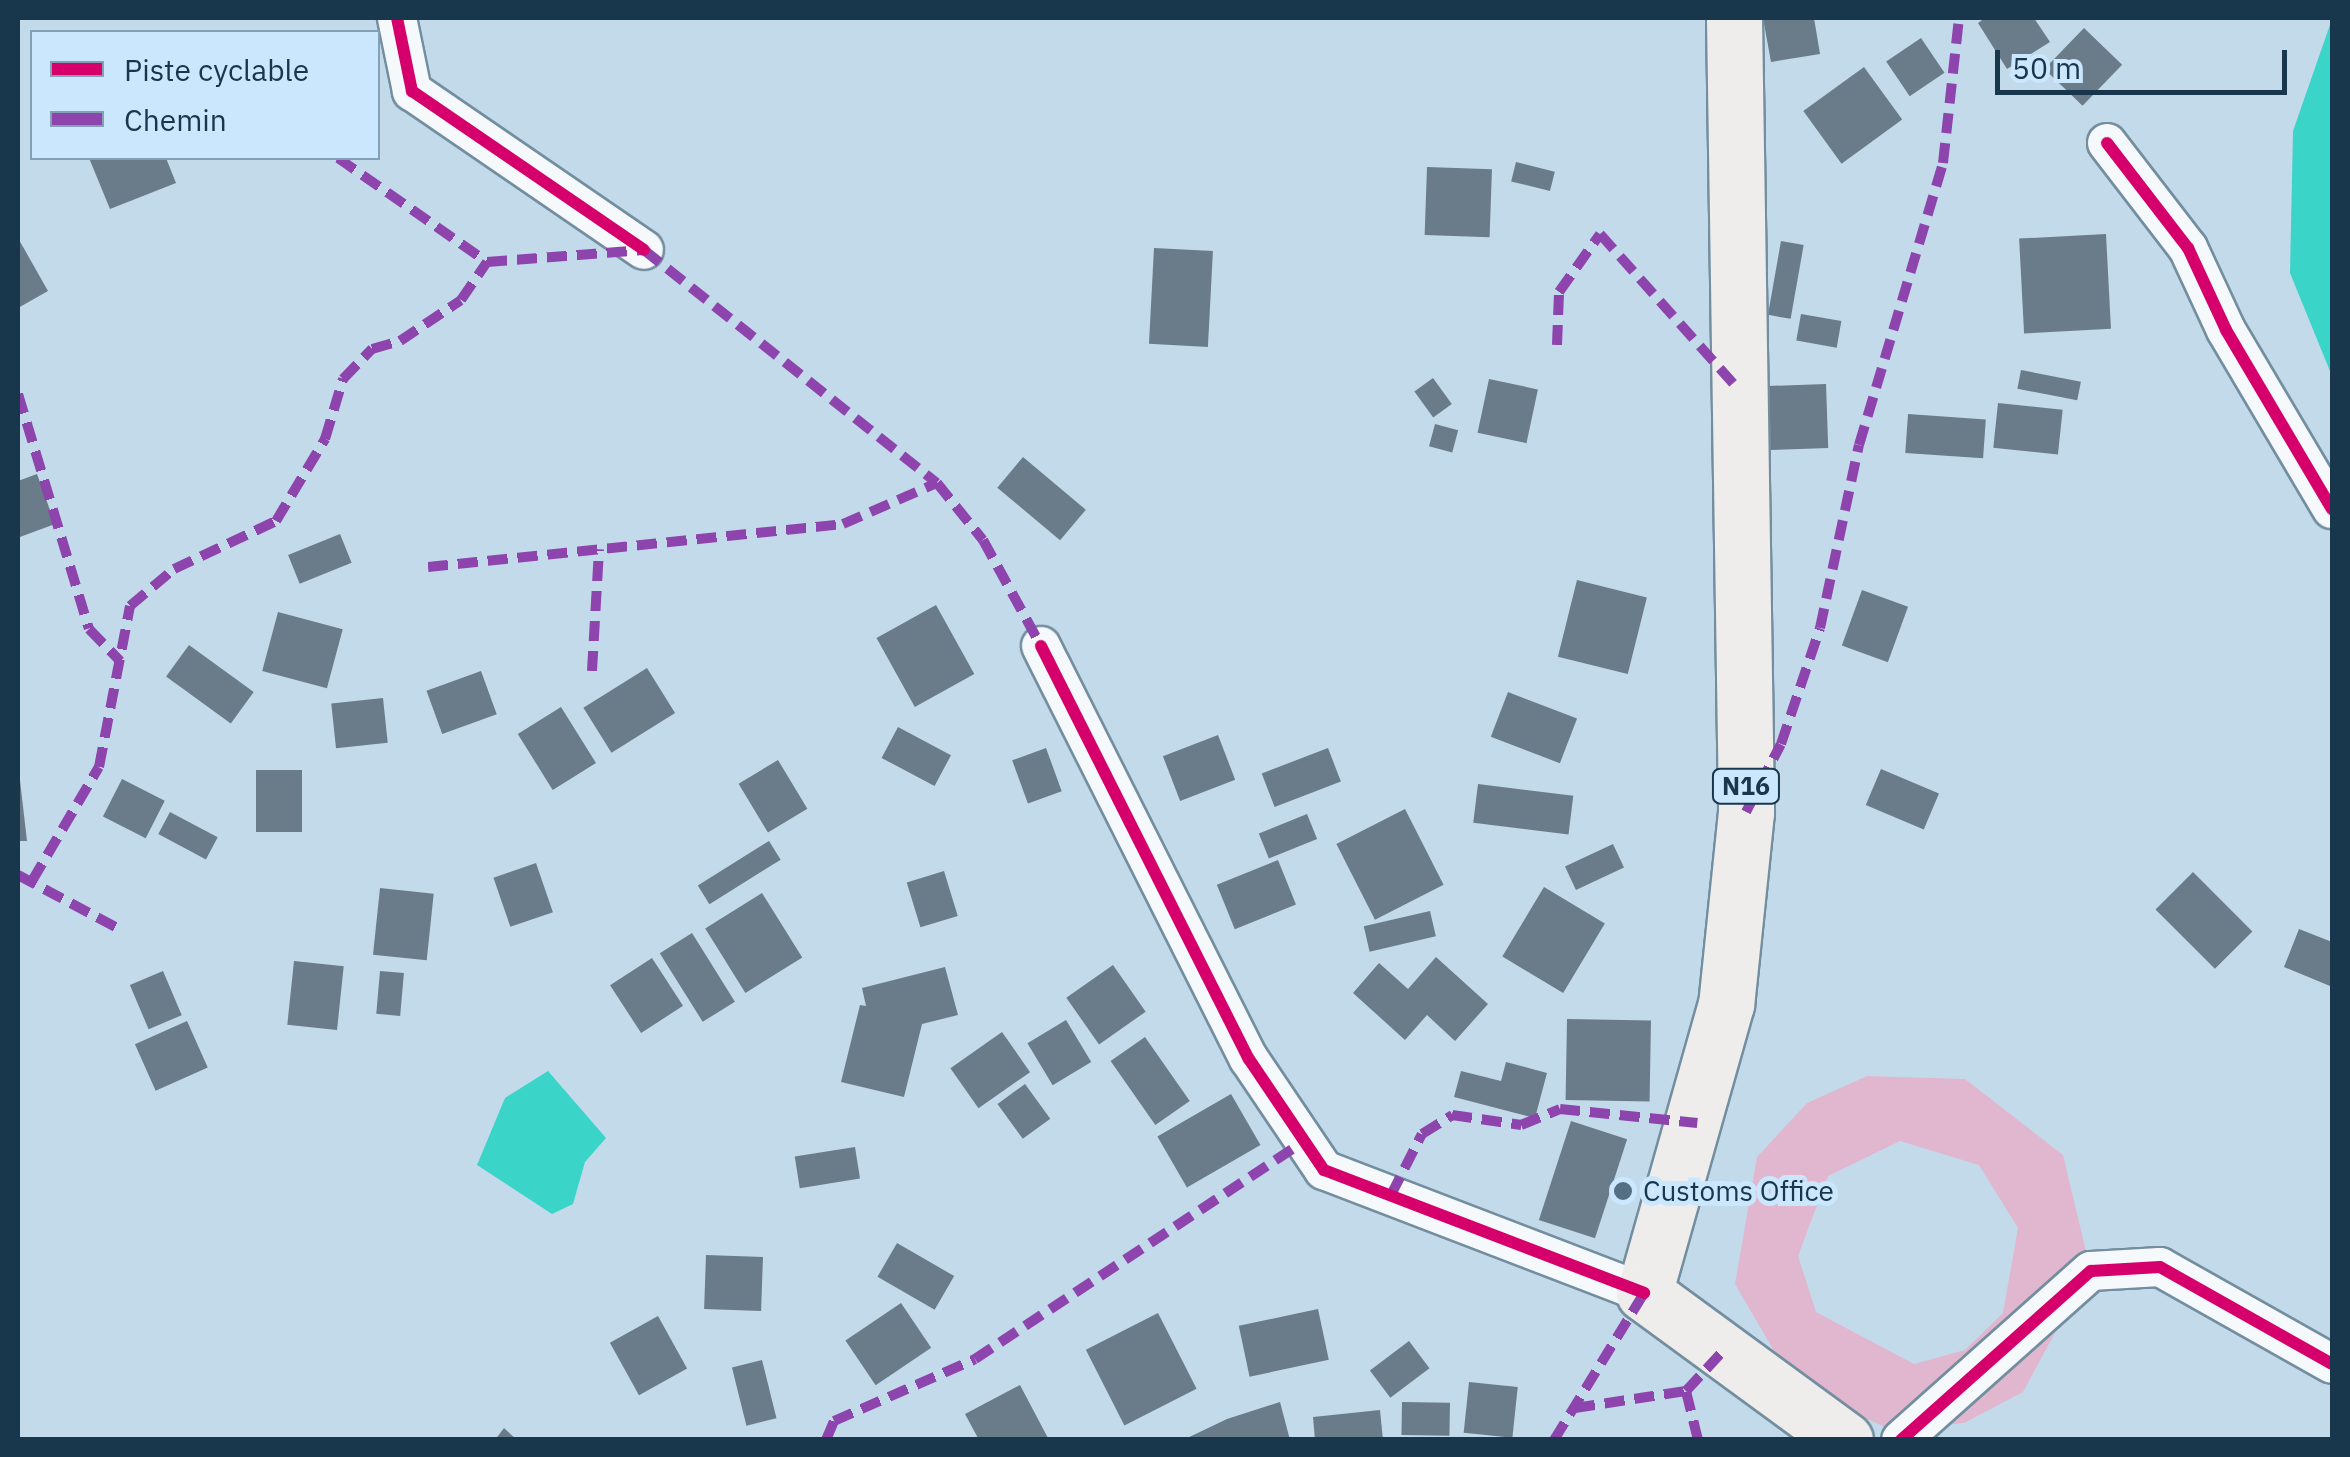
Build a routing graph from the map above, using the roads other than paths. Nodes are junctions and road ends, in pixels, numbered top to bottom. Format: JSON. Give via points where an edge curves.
{"nodes":[{"id":1,"x":398,"y":18,"type":"edge"},
{"id":2,"x":1734,"y":18,"type":"edge"},
{"id":3,"x":2107,"y":143,"type":"dead end"},
{"id":4,"x":644,"y":250,"type":"dead end"},
{"id":5,"x":2332,"y":508,"type":"edge"},
{"id":6,"x":1042,"y":646,"type":"dead end"},
{"id":7,"x":1644,"y":1293,"type":"junction"},
{"id":8,"x":2332,"y":1364,"type":"edge"},
{"id":9,"x":1844,"y":1440,"type":"edge"},
{"id":10,"x":1901,"y":1440,"type":"edge"}],
"edges":[{"from":1,"to":4,"type":"street","via":[[412,91]]},
{"from":2,"to":7,"type":"main road","number":"N16","via":[[1746,812],[1726,1004]]},
{"from":3,"to":5,"type":"street","via":[[2188,248],[2226,330]]},
{"from":6,"to":7,"type":"street","via":[[1249,1059],[1324,1170]]},
{"from":7,"to":9,"type":"main road"},
{"from":8,"to":10,"type":"street","via":[[2160,1267],[2090,1271]]}]}
